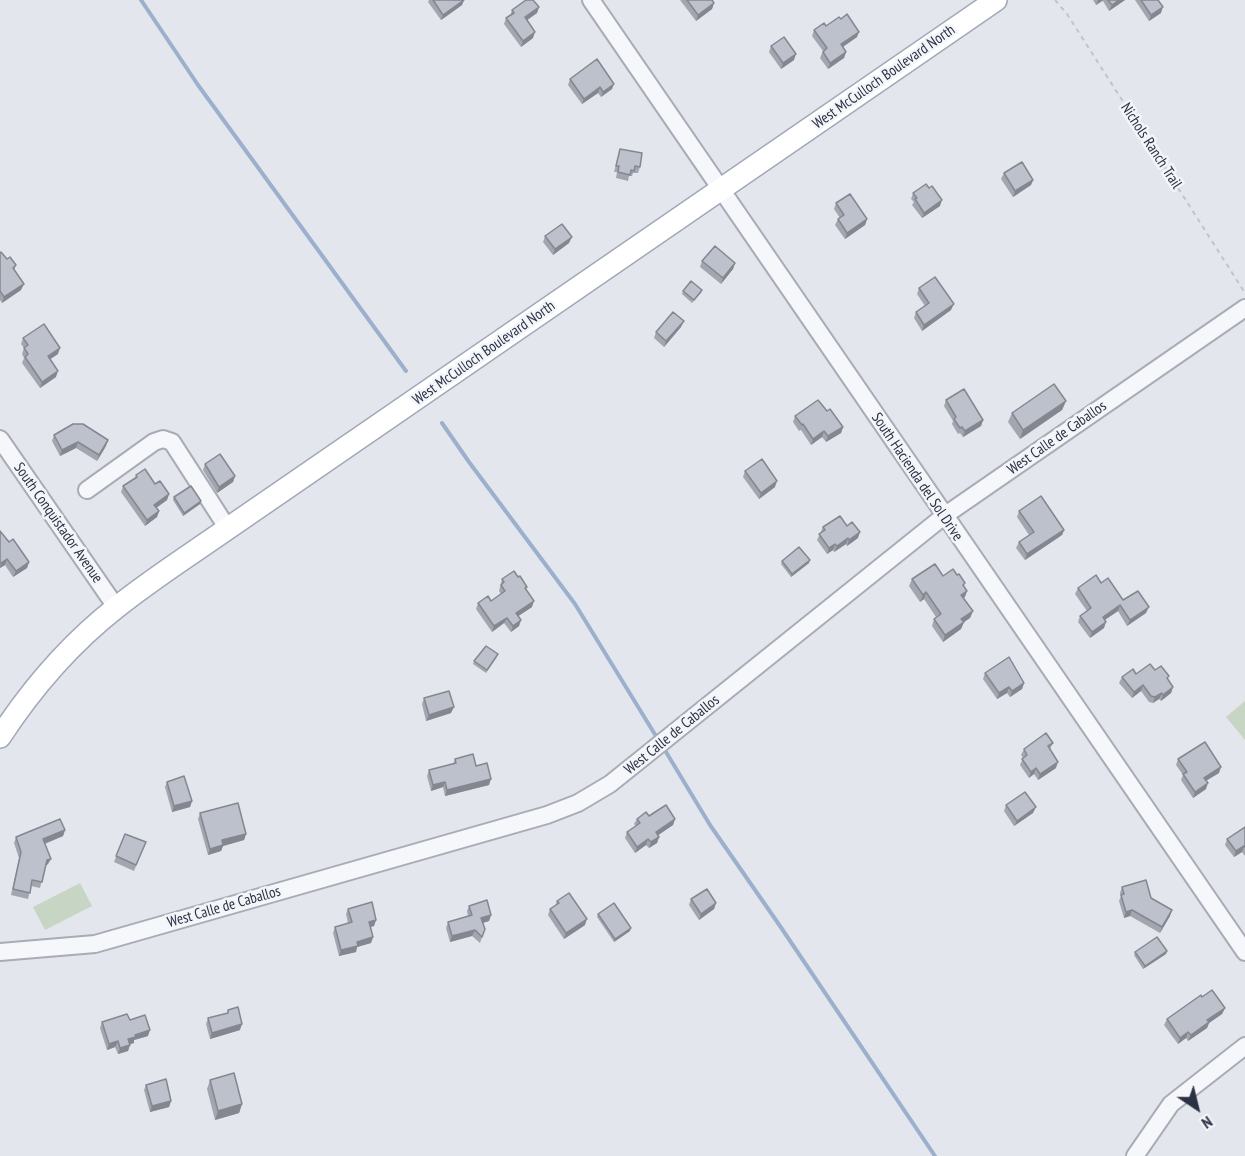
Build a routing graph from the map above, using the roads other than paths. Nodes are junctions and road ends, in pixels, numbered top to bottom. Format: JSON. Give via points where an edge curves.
{"nodes":[{"id":1,"x":591,"y":0,"type":"edge"},
{"id":2,"x":996,"y":0,"type":"edge"},
{"id":3,"x":721,"y":190,"type":"junction"},
{"id":4,"x":1245,"y":308,"type":"edge"},
{"id":5,"x":0,"y":439,"type":"edge"},
{"id":6,"x":87,"y":490,"type":"dead end"},
{"id":7,"x":944,"y":516,"type":"junction"},
{"id":8,"x":228,"y":529,"type":"junction"},
{"id":9,"x":116,"y":607,"type":"junction"},
{"id":10,"x":0,"y":736,"type":"edge"},
{"id":11,"x":0,"y":952,"type":"edge"},
{"id":12,"x":1245,"y":952,"type":"edge"},
{"id":13,"x":1245,"y":1046,"type":"edge"},
{"id":14,"x":1135,"y":1156,"type":"edge"}],
"edges":[{"from":1,"to":3,"type":"street","name":"South Hacienda del Sol Drive"},
{"from":2,"to":3,"type":"main road","name":"West McCulloch Boulevard North"},
{"from":3,"to":7,"type":"street","name":"South Hacienda del Sol Drive"},
{"from":3,"to":8,"type":"main road","name":"West McCulloch Boulevard North"},
{"from":4,"to":7,"type":"street","name":"West Calle de Caballos"},
{"from":5,"to":9,"type":"street","name":"South Conquistador Avenue"},
{"from":6,"to":8,"type":"street","via":[[163,439],[172,442]]},
{"from":7,"to":11,"type":"street","name":"West Calle de Caballos","via":[[610,784],[578,803],[95,944]]},
{"from":7,"to":12,"type":"street","name":"South Hacienda del Sol Drive"},
{"from":8,"to":9,"type":"main road","name":"West McCulloch Boulevard North"},
{"from":9,"to":10,"type":"main road","name":"West McCulloch Boulevard North","via":[[55,664]]},
{"from":13,"to":14,"type":"street","via":[[1171,1104]]}]}
